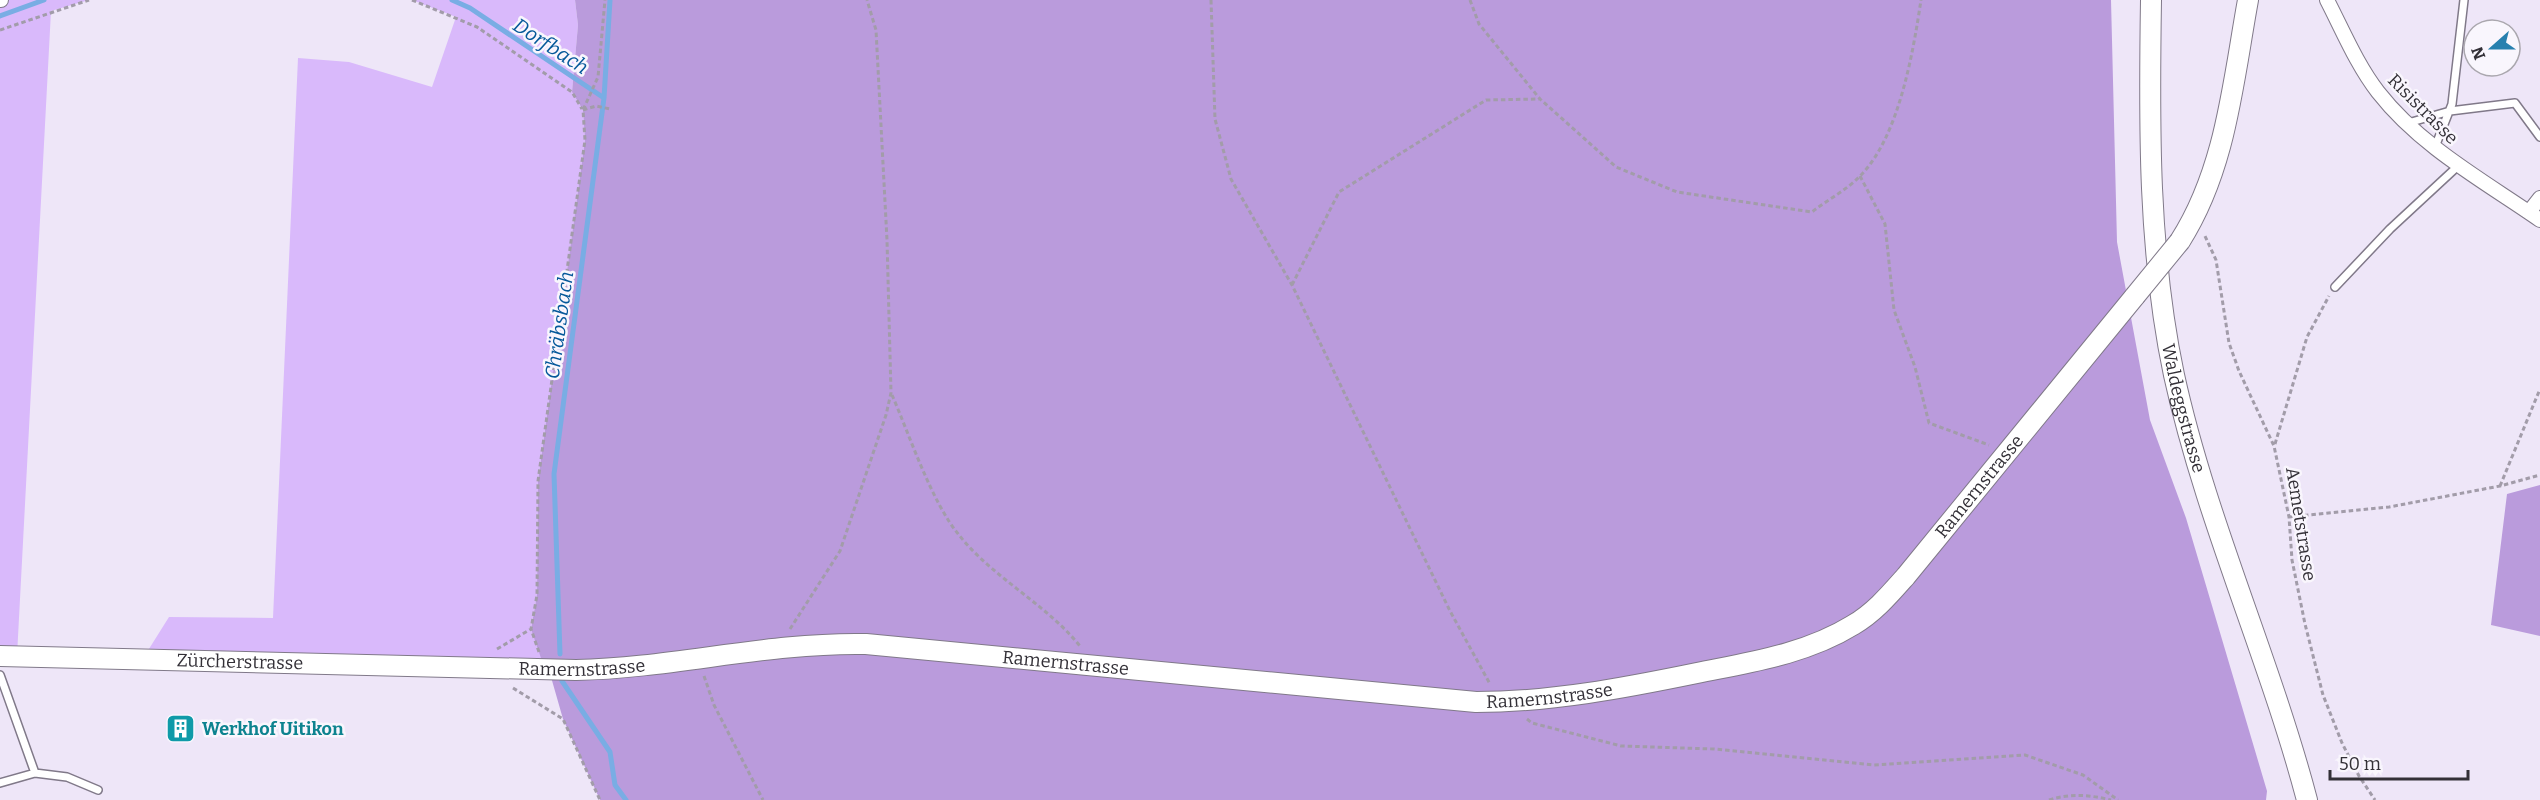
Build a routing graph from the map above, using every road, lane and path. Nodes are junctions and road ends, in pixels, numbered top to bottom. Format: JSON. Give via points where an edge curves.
{"nodes":[{"id":1,"x":89,"y":0,"type":"edge"},
{"id":2,"x":412,"y":0,"type":"edge"},
{"id":3,"x":605,"y":0,"type":"edge"},
{"id":4,"x":867,"y":0,"type":"edge"},
{"id":5,"x":1211,"y":0,"type":"edge"},
{"id":6,"x":1470,"y":0,"type":"edge"},
{"id":7,"x":1922,"y":0,"type":"edge"},
{"id":8,"x":2151,"y":0,"type":"edge"},
{"id":9,"x":2248,"y":0,"type":"edge"},
{"id":10,"x":2327,"y":0,"type":"edge"},
{"id":11,"x":2464,"y":0,"type":"edge"},
{"id":12,"x":80,"y":1,"type":"edge"},
{"id":13,"x":0,"y":30,"type":"edge"},
{"id":14,"x":1540,"y":99,"type":"junction"},
{"id":15,"x":610,"y":109,"type":"dead end"},
{"id":16,"x":583,"y":110,"type":"junction"},
{"id":17,"x":2450,"y":111,"type":"junction"},
{"id":18,"x":2408,"y":123,"type":"junction"},
{"id":19,"x":2540,"y":137,"type":"edge"},
{"id":20,"x":2435,"y":147,"type":"junction"},
{"id":21,"x":2458,"y":166,"type":"junction"},
{"id":22,"x":1860,"y":176,"type":"junction"},
{"id":23,"x":2540,"y":198,"type":"edge"},
{"id":24,"x":2534,"y":216,"type":"edge"},
{"id":25,"x":2194,"y":218,"type":"junction"},
{"id":26,"x":1292,"y":285,"type":"junction"},
{"id":27,"x":2335,"y":287,"type":"joint"},
{"id":28,"x":2540,"y":389,"type":"edge"},
{"id":29,"x":891,"y":393,"type":"junction"},
{"id":30,"x":2274,"y":446,"type":"junction"},
{"id":31,"x":2006,"y":455,"type":"junction"},
{"id":32,"x":2540,"y":475,"type":"edge"},
{"id":33,"x":2500,"y":486,"type":"junction"},
{"id":34,"x":2289,"y":517,"type":"junction"},
{"id":35,"x":782,"y":647,"type":"junction"},
{"id":36,"x":495,"y":649,"type":"dead end"},
{"id":37,"x":0,"y":656,"type":"edge"},
{"id":38,"x":698,"y":660,"type":"junction"},
{"id":39,"x":1089,"y":664,"type":"junction"},
{"id":40,"x":481,"y":668,"type":"joint"},
{"id":41,"x":0,"y":675,"type":"edge"},
{"id":42,"x":508,"y":685,"type":"dead end"},
{"id":43,"x":1507,"y":702,"type":"junction"},
{"id":44,"x":35,"y":773,"type":"junction"},
{"id":45,"x":0,"y":783,"type":"edge"},
{"id":46,"x":98,"y":790,"type":"dead end"},
{"id":47,"x":600,"y":800,"type":"edge"},
{"id":48,"x":763,"y":800,"type":"edge"},
{"id":49,"x":2049,"y":800,"type":"edge"},
{"id":50,"x":2111,"y":800,"type":"edge"},
{"id":51,"x":2118,"y":800,"type":"edge"},
{"id":52,"x":2307,"y":800,"type":"edge"},
{"id":53,"x":2374,"y":800,"type":"edge"}],
"edges":[{"from":1,"to":12,"type":"path"},
{"from":2,"to":16,"type":"path","via":[[477,27],[572,92]]},
{"from":3,"to":16,"type":"path","via":[[596,83]]},
{"from":4,"to":29,"type":"path","via":[[876,30]]},
{"from":5,"to":26,"type":"path","via":[[1213,96],[1221,144],[1232,179]]},
{"from":6,"to":14,"type":"path","via":[[1479,24]]},
{"from":7,"to":22,"type":"path","via":[[1889,134]]},
{"from":8,"to":52,"type":"street","name":"Waldeggstrasse","via":[[2154,238],[2172,364],[2206,497],[2289,736]]},
{"from":9,"to":25,"type":"street","name":"Ramernstrasse","via":[[2218,160]]},
{"from":10,"to":18,"type":"street","name":"Risistrasse","via":[[2362,68],[2378,92]]},
{"from":11,"to":17,"type":"lane"},
{"from":12,"to":13,"type":"path"},
{"from":14,"to":22,"type":"path","via":[[1616,167],[1677,192],[1812,212]]},
{"from":14,"to":26,"type":"path","via":[[1486,100],[1339,192]]},
{"from":15,"to":16,"type":"path","via":[[596,106]]},
{"from":16,"to":36,"type":"path","via":[[585,140],[538,481],[537,595],[531,628]]},
{"from":17,"to":18,"type":"lane"},
{"from":17,"to":19,"type":"lane","via":[[2515,103]]},
{"from":17,"to":20,"type":"lane"},
{"from":18,"to":20,"type":"street","name":"Risistrasse"},
{"from":20,"to":21,"type":"street","name":"Risistrasse"},
{"from":21,"to":24,"type":"street","name":"Risistrasse"},
{"from":21,"to":27,"type":"lane"},
{"from":22,"to":31,"type":"path","via":[[1885,224],[1894,310],[1916,367],[1929,423],[1997,448]]},
{"from":23,"to":24,"type":"street","name":"Risistrasse"},
{"from":25,"to":30,"type":"path","name":"Aemetstrasse","via":[[2216,260],[2229,344]]},
{"from":25,"to":31,"type":"street","name":"Ramernstrasse","bridge":true,"via":[[2180,241]]},
{"from":26,"to":43,"type":"path","via":[[1450,611],[1491,686]]},
{"from":27,"to":30,"type":"path","via":[[2307,337]]},
{"from":28,"to":33,"type":"path"},
{"from":29,"to":35,"type":"path","via":[[840,551],[795,618]]},
{"from":29,"to":39,"type":"path","via":[[943,511],[958,535],[1072,637]]},
{"from":30,"to":34,"type":"path","name":"Aemetstrasse"},
{"from":31,"to":43,"type":"street","name":"Ramernstrasse","via":[[1881,603],[1830,638],[1773,657],[1652,682],[1545,700]]},
{"from":32,"to":33,"type":"path"},
{"from":33,"to":34,"type":"path","via":[[2389,507]]},
{"from":34,"to":53,"type":"path","name":"Aemetstrasse","via":[[2292,560],[2323,695],[2342,743]]},
{"from":35,"to":38,"type":"street","name":"Ramernstrasse"},
{"from":35,"to":39,"type":"street","name":"Ramernstrasse","via":[[896,645]]},
{"from":37,"to":40,"type":"street","name":"Zürcherstrasse"},
{"from":38,"to":40,"type":"street","name":"Ramernstrasse","via":[[604,670]]},
{"from":38,"to":48,"type":"path","via":[[714,705]]},
{"from":39,"to":43,"type":"street","name":"Ramernstrasse","via":[[1430,699]]},
{"from":41,"to":44,"type":"lane"},
{"from":42,"to":47,"type":"path","via":[[563,719]]},
{"from":43,"to":51,"type":"path","via":[[1532,723],[1621,746],[1714,749],[1874,765],[2025,755],[2083,775]]},
{"from":44,"to":45,"type":"lane"},
{"from":44,"to":46,"type":"lane","via":[[67,777]]},
{"from":49,"to":50,"type":"path","via":[[2090,795]]}]}
